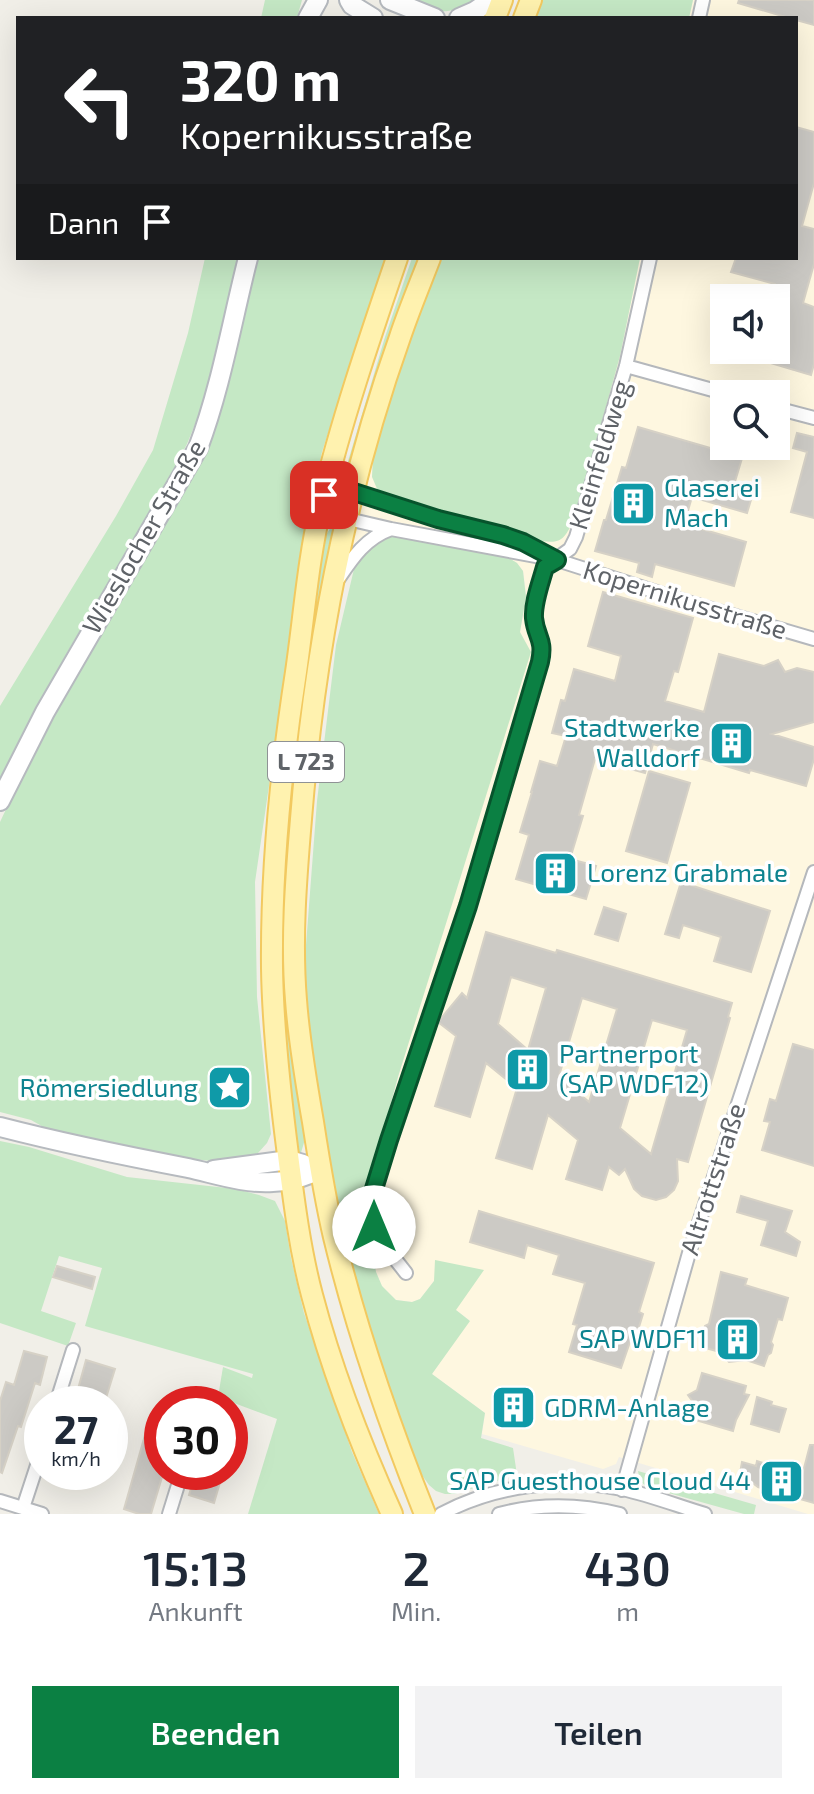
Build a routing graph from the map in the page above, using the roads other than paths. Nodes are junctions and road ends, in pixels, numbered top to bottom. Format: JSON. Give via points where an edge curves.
{"nodes":[{"id":1,"x":349,"y":0,"type":"edge"},
{"id":2,"x":390,"y":0,"type":"edge"},
{"id":3,"x":491,"y":0,"type":"edge"},
{"id":4,"x":370,"y":16,"type":"edge"},
{"id":5,"x":430,"y":16,"type":"edge"},
{"id":6,"x":463,"y":16,"type":"edge"},
{"id":7,"x":248,"y":260,"type":"edge"},
{"id":8,"x":396,"y":260,"type":"edge"},
{"id":9,"x":429,"y":260,"type":"edge"},
{"id":10,"x":650,"y":260,"type":"edge"},
{"id":11,"x":626,"y":366,"type":"junction"},
{"id":12,"x":710,"y":389,"type":"edge"},
{"id":13,"x":790,"y":412,"type":"edge"},
{"id":14,"x":814,"y":418,"type":"edge"},
{"id":15,"x":354,"y":492,"type":"junction"},
{"id":16,"x":322,"y":500,"type":"junction"},
{"id":17,"x":348,"y":519,"type":"junction"},
{"id":18,"x":391,"y":529,"type":"junction"},
{"id":19,"x":557,"y":560,"type":"junction"},
{"id":20,"x":332,"y":588,"type":"junction"},
{"id":21,"x":814,"y":639,"type":"edge"},
{"id":22,"x":0,"y":801,"type":"edge"},
{"id":23,"x":814,"y":872,"type":"edge"},
{"id":24,"x":0,"y":1127,"type":"edge"},
{"id":25,"x":289,"y":1160,"type":"junction"},
{"id":26,"x":321,"y":1170,"type":"junction"},
{"id":27,"x":204,"y":1172,"type":"junction"},
{"id":28,"x":291,"y":1181,"type":"junction"},
{"id":29,"x":406,"y":1273,"type":"dead end"},
{"id":30,"x":73,"y":1350,"type":"dead end"},
{"id":31,"x":62,"y":1386,"type":"edge"},
{"id":32,"x":29,"y":1490,"type":"edge"},
{"id":33,"x":176,"y":1490,"type":"edge"},
{"id":34,"x":622,"y":1490,"type":"junction"},
{"id":35,"x":0,"y":1501,"type":"edge"},
{"id":36,"x":23,"y":1508,"type":"junction"},
{"id":37,"x":504,"y":1513,"type":"edge"},
{"id":38,"x":42,"y":1514,"type":"edge"},
{"id":39,"x":169,"y":1514,"type":"edge"},
{"id":40,"x":392,"y":1514,"type":"edge"},
{"id":41,"x":425,"y":1514,"type":"edge"},
{"id":42,"x":441,"y":1514,"type":"edge"},
{"id":43,"x":620,"y":1514,"type":"edge"},
{"id":44,"x":705,"y":1514,"type":"edge"}],
"edges":[{"from":1,"to":4,"type":"street"},
{"from":2,"to":5,"type":"street"},
{"from":3,"to":6,"type":"street"},
{"from":7,"to":22,"type":"street","name":"Wieslocher Straße","via":[[198,448],[45,712]]},
{"from":8,"to":16,"type":"main road","number":"L 723"},
{"from":9,"to":15,"type":"main road","number":"L 723","via":[[400,337]]},
{"from":10,"to":11,"type":"street","name":"Kleinfeldweg"},
{"from":11,"to":12,"type":"street"},
{"from":11,"to":19,"type":"street","name":"Kleinfeldweg","via":[[576,537]]},
{"from":13,"to":14,"type":"street"},
{"from":15,"to":16,"type":"street","name":"Kopernikusstraße"},
{"from":15,"to":17,"type":"main road","number":"L 723"},
{"from":15,"to":19,"type":"street","name":"Kopernikusstraße","via":[[503,535]]},
{"from":16,"to":17,"type":"street","name":"Kopernikusstraße"},
{"from":16,"to":25,"type":"main road","number":"L 723","via":[[287,722],[275,873],[272,968]]},
{"from":17,"to":18,"type":"street","name":"Kopernikusstraße"},
{"from":17,"to":20,"type":"main road","number":"L 723"},
{"from":18,"to":19,"type":"street","name":"Kopernikusstraße"},
{"from":18,"to":20,"type":"street","via":[[365,544]]},
{"from":19,"to":21,"type":"street","name":"Kopernikusstraße"},
{"from":19,"to":29,"type":"street","name":"Kleinfeldweg","via":[[545,567],[534,609],[543,647],[536,677],[468,906],[369,1205],[374,1227]]},
{"from":20,"to":26,"type":"main road","number":"L 723","via":[[305,766],[294,937],[302,1056]]},
{"from":23,"to":34,"type":"street","name":"Altrottstraße","via":[[689,1253]]},
{"from":24,"to":27,"type":"street"},
{"from":25,"to":26,"type":"street"},
{"from":25,"to":27,"type":"street"},
{"from":25,"to":28,"type":"main road","number":"L 723"},
{"from":26,"to":28,"type":"street"},
{"from":26,"to":41,"type":"main road","number":"L 723","via":[[359,1331]]},
{"from":27,"to":28,"type":"street","via":[[235,1180]]},
{"from":28,"to":40,"type":"main road","number":"L 723","via":[[323,1335]]},
{"from":30,"to":31,"type":"street"},
{"from":32,"to":36,"type":"street"},
{"from":33,"to":39,"type":"street"},
{"from":34,"to":42,"type":"street","via":[[563,1484],[505,1490]]},
{"from":34,"to":44,"type":"street"},
{"from":35,"to":36,"type":"street"},
{"from":36,"to":38,"type":"street"},
{"from":37,"to":43,"type":"street","via":[[553,1505]]}]}
